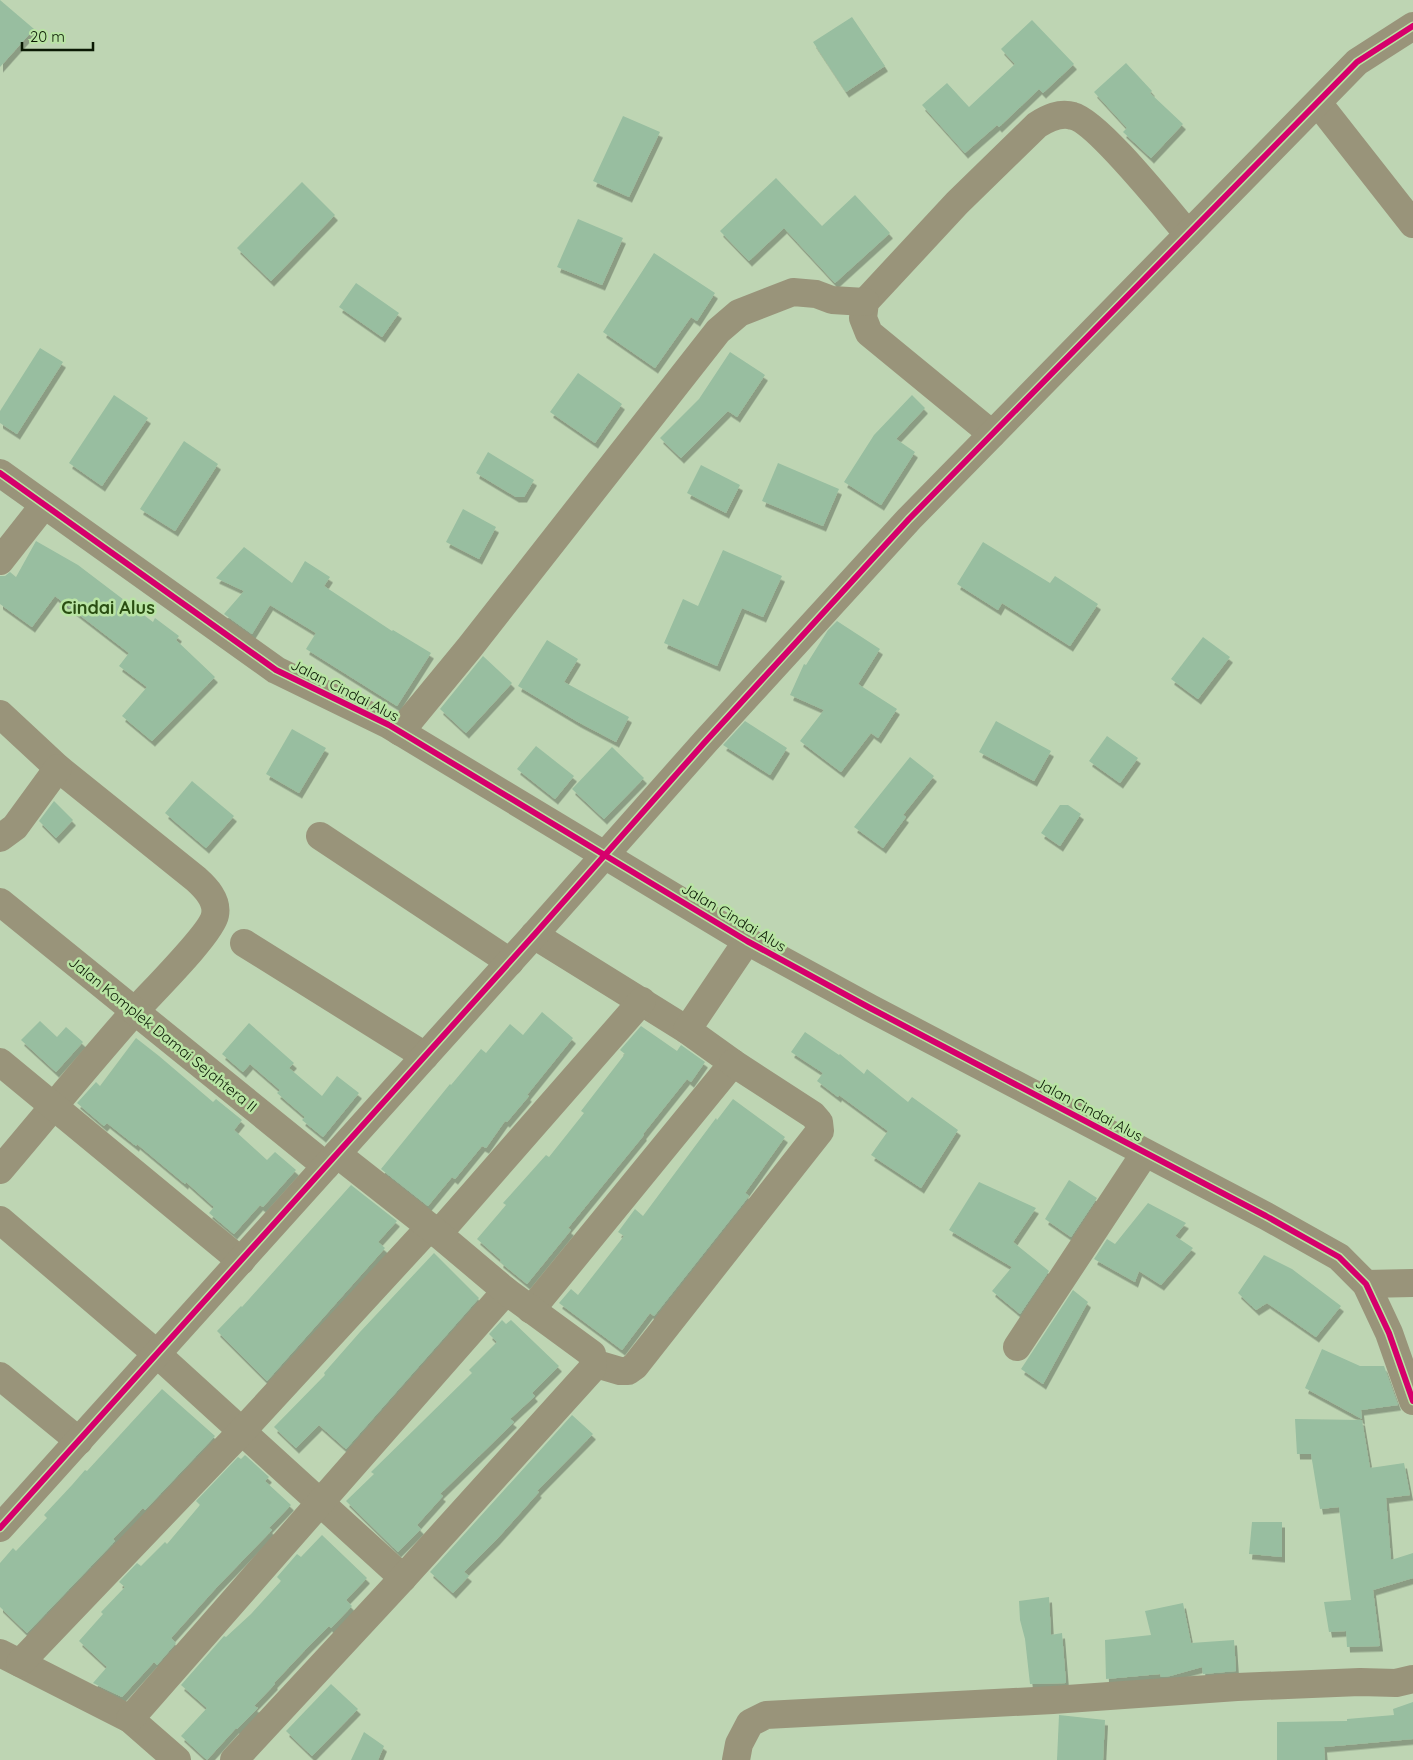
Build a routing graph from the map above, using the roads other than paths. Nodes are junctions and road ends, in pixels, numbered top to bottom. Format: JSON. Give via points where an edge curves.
{"nodes":[{"id":1,"x":1413,"y":26,"type":"edge"},
{"id":2,"x":1318,"y":103,"type":"junction"},
{"id":3,"x":1413,"y":224,"type":"edge"},
{"id":4,"x":1188,"y":234,"type":"junction"},
{"id":5,"x":865,"y":302,"type":"junction"},
{"id":6,"x":992,"y":434,"type":"junction"},
{"id":7,"x":0,"y":473,"type":"edge"},
{"id":8,"x":44,"y":505,"type":"junction"},
{"id":9,"x":0,"y":561,"type":"edge"},
{"id":10,"x":0,"y":714,"type":"edge"},
{"id":11,"x":400,"y":732,"type":"junction"},
{"id":12,"x":58,"y":768,"type":"junction"},
{"id":13,"x":320,"y":836,"type":"dead end"},
{"id":14,"x":0,"y":838,"type":"edge"},
{"id":15,"x":606,"y":855,"type":"junction"},
{"id":16,"x":0,"y":902,"type":"edge"},
{"id":17,"x":534,"y":934,"type":"junction"},
{"id":18,"x":747,"y":941,"type":"junction"},
{"id":19,"x":244,"y":943,"type":"dead end"},
{"id":20,"x":510,"y":962,"type":"junction"},
{"id":21,"x":642,"y":1001,"type":"junction"},
{"id":22,"x":135,"y":1012,"type":"junction"},
{"id":23,"x":688,"y":1030,"type":"junction"},
{"id":24,"x":425,"y":1056,"type":"junction"},
{"id":25,"x":0,"y":1062,"type":"edge"},
{"id":26,"x":732,"y":1064,"type":"junction"},
{"id":27,"x":54,"y":1107,"type":"junction"},
{"id":28,"x":1145,"y":1153,"type":"junction"},
{"id":29,"x":331,"y":1160,"type":"junction"},
{"id":30,"x":0,"y":1170,"type":"edge"},
{"id":31,"x":0,"y":1220,"type":"edge"},
{"id":32,"x":434,"y":1230,"type":"junction"},
{"id":33,"x":241,"y":1261,"type":"junction"},
{"id":34,"x":1413,"y":1283,"type":"edge"},
{"id":35,"x":1366,"y":1284,"type":"junction"},
{"id":36,"x":506,"y":1291,"type":"junction"},
{"id":37,"x":531,"y":1310,"type":"junction"},
{"id":38,"x":1017,"y":1346,"type":"dead end"},
{"id":39,"x":157,"y":1354,"type":"junction"},
{"id":40,"x":594,"y":1364,"type":"junction"},
{"id":41,"x":0,"y":1376,"type":"edge"},
{"id":42,"x":1413,"y":1401,"type":"edge"},
{"id":43,"x":242,"y":1431,"type":"junction"},
{"id":44,"x":79,"y":1441,"type":"junction"},
{"id":45,"x":320,"y":1503,"type":"junction"},
{"id":46,"x":1,"y":1526,"type":"edge"},
{"id":47,"x":403,"y":1578,"type":"junction"},
{"id":48,"x":10,"y":1658,"type":"edge"},
{"id":49,"x":1413,"y":1679,"type":"edge"},
{"id":50,"x":130,"y":1719,"type":"junction"},
{"id":51,"x":177,"y":1760,"type":"edge"},
{"id":52,"x":234,"y":1760,"type":"edge"},
{"id":53,"x":736,"y":1760,"type":"edge"}],
"edges":[{"from":1,"to":2,"type":"street","via":[[1357,62]]},
{"from":2,"to":3,"type":"street"},
{"from":2,"to":4,"type":"street"},
{"from":4,"to":5,"type":"street","via":[[1090,125],[1073,116],[1054,116],[1037,125],[957,203]]},
{"from":4,"to":6,"type":"street"},
{"from":5,"to":6,"type":"street","via":[[862,318],[869,333]]},
{"from":5,"to":11,"type":"street","via":[[832,300],[816,294],[793,292],[739,313],[718,331]]},
{"from":6,"to":15,"type":"street","via":[[903,526]]},
{"from":7,"to":8,"type":"street","name":"Jalan Cindai Alus"},
{"from":8,"to":9,"type":"street"},
{"from":8,"to":11,"type":"street","name":"Jalan Cindai Alus","via":[[276,670]]},
{"from":10,"to":12,"type":"street"},
{"from":11,"to":15,"type":"street","name":"Jalan Cindai Alus"},
{"from":12,"to":14,"type":"street","via":[[15,827]]},
{"from":12,"to":22,"type":"street","via":[[209,891],[215,905],[211,924]]},
{"from":13,"to":20,"type":"street"},
{"from":15,"to":17,"type":"street"},
{"from":15,"to":18,"type":"street","name":"Jalan Cindai Alus"},
{"from":16,"to":22,"type":"street","name":"Jalan Komplek Damai Sejahtera II"},
{"from":17,"to":20,"type":"street"},
{"from":17,"to":21,"type":"street"},
{"from":18,"to":23,"type":"street"},
{"from":18,"to":28,"type":"street","name":"Jalan Cindai Alus"},
{"from":19,"to":24,"type":"street"},
{"from":20,"to":24,"type":"street"},
{"from":21,"to":23,"type":"street"},
{"from":21,"to":32,"type":"street"},
{"from":22,"to":27,"type":"street"},
{"from":22,"to":29,"type":"street","name":"Jalan Komplek Damai Sejahtera II"},
{"from":23,"to":26,"type":"street"},
{"from":24,"to":29,"type":"street"},
{"from":25,"to":27,"type":"street"},
{"from":26,"to":37,"type":"street"},
{"from":26,"to":40,"type":"street","via":[[813,1115],[820,1122],[820,1131],[635,1366],[628,1371],[620,1371]]},
{"from":27,"to":30,"type":"street"},
{"from":27,"to":33,"type":"street"},
{"from":28,"to":35,"type":"street","name":"Jalan Cindai Alus","via":[[1339,1257]]},
{"from":28,"to":38,"type":"street"},
{"from":29,"to":32,"type":"street","name":"Jalan Komplek Damai Sejahtera II"},
{"from":29,"to":33,"type":"street"},
{"from":31,"to":39,"type":"street"},
{"from":32,"to":36,"type":"street","name":"Jalan Komplek Damai Sejahtera II"},
{"from":32,"to":43,"type":"street"},
{"from":33,"to":39,"type":"street"},
{"from":34,"to":35,"type":"street"},
{"from":35,"to":42,"type":"street","name":"Jalan Cindai Alus","via":[[1389,1333]]},
{"from":36,"to":37,"type":"street","name":"Jalan Komplek Damai Sejahtera II"},
{"from":36,"to":45,"type":"street"},
{"from":37,"to":40,"type":"street","name":"Jalan Komplek Damai Sejahtera II","via":[[592,1354]]},
{"from":39,"to":43,"type":"street"},
{"from":39,"to":44,"type":"street"},
{"from":40,"to":47,"type":"street"},
{"from":41,"to":44,"type":"street"},
{"from":43,"to":45,"type":"street"},
{"from":43,"to":48,"type":"street"},
{"from":44,"to":46,"type":"street"},
{"from":45,"to":47,"type":"street"},
{"from":45,"to":50,"type":"street"},
{"from":47,"to":52,"type":"street"},
{"from":48,"to":50,"type":"street"},
{"from":49,"to":53,"type":"street","via":[[1396,1683],[1238,1687],[766,1715],[750,1723],[739,1744]]},
{"from":50,"to":51,"type":"street"}]}
